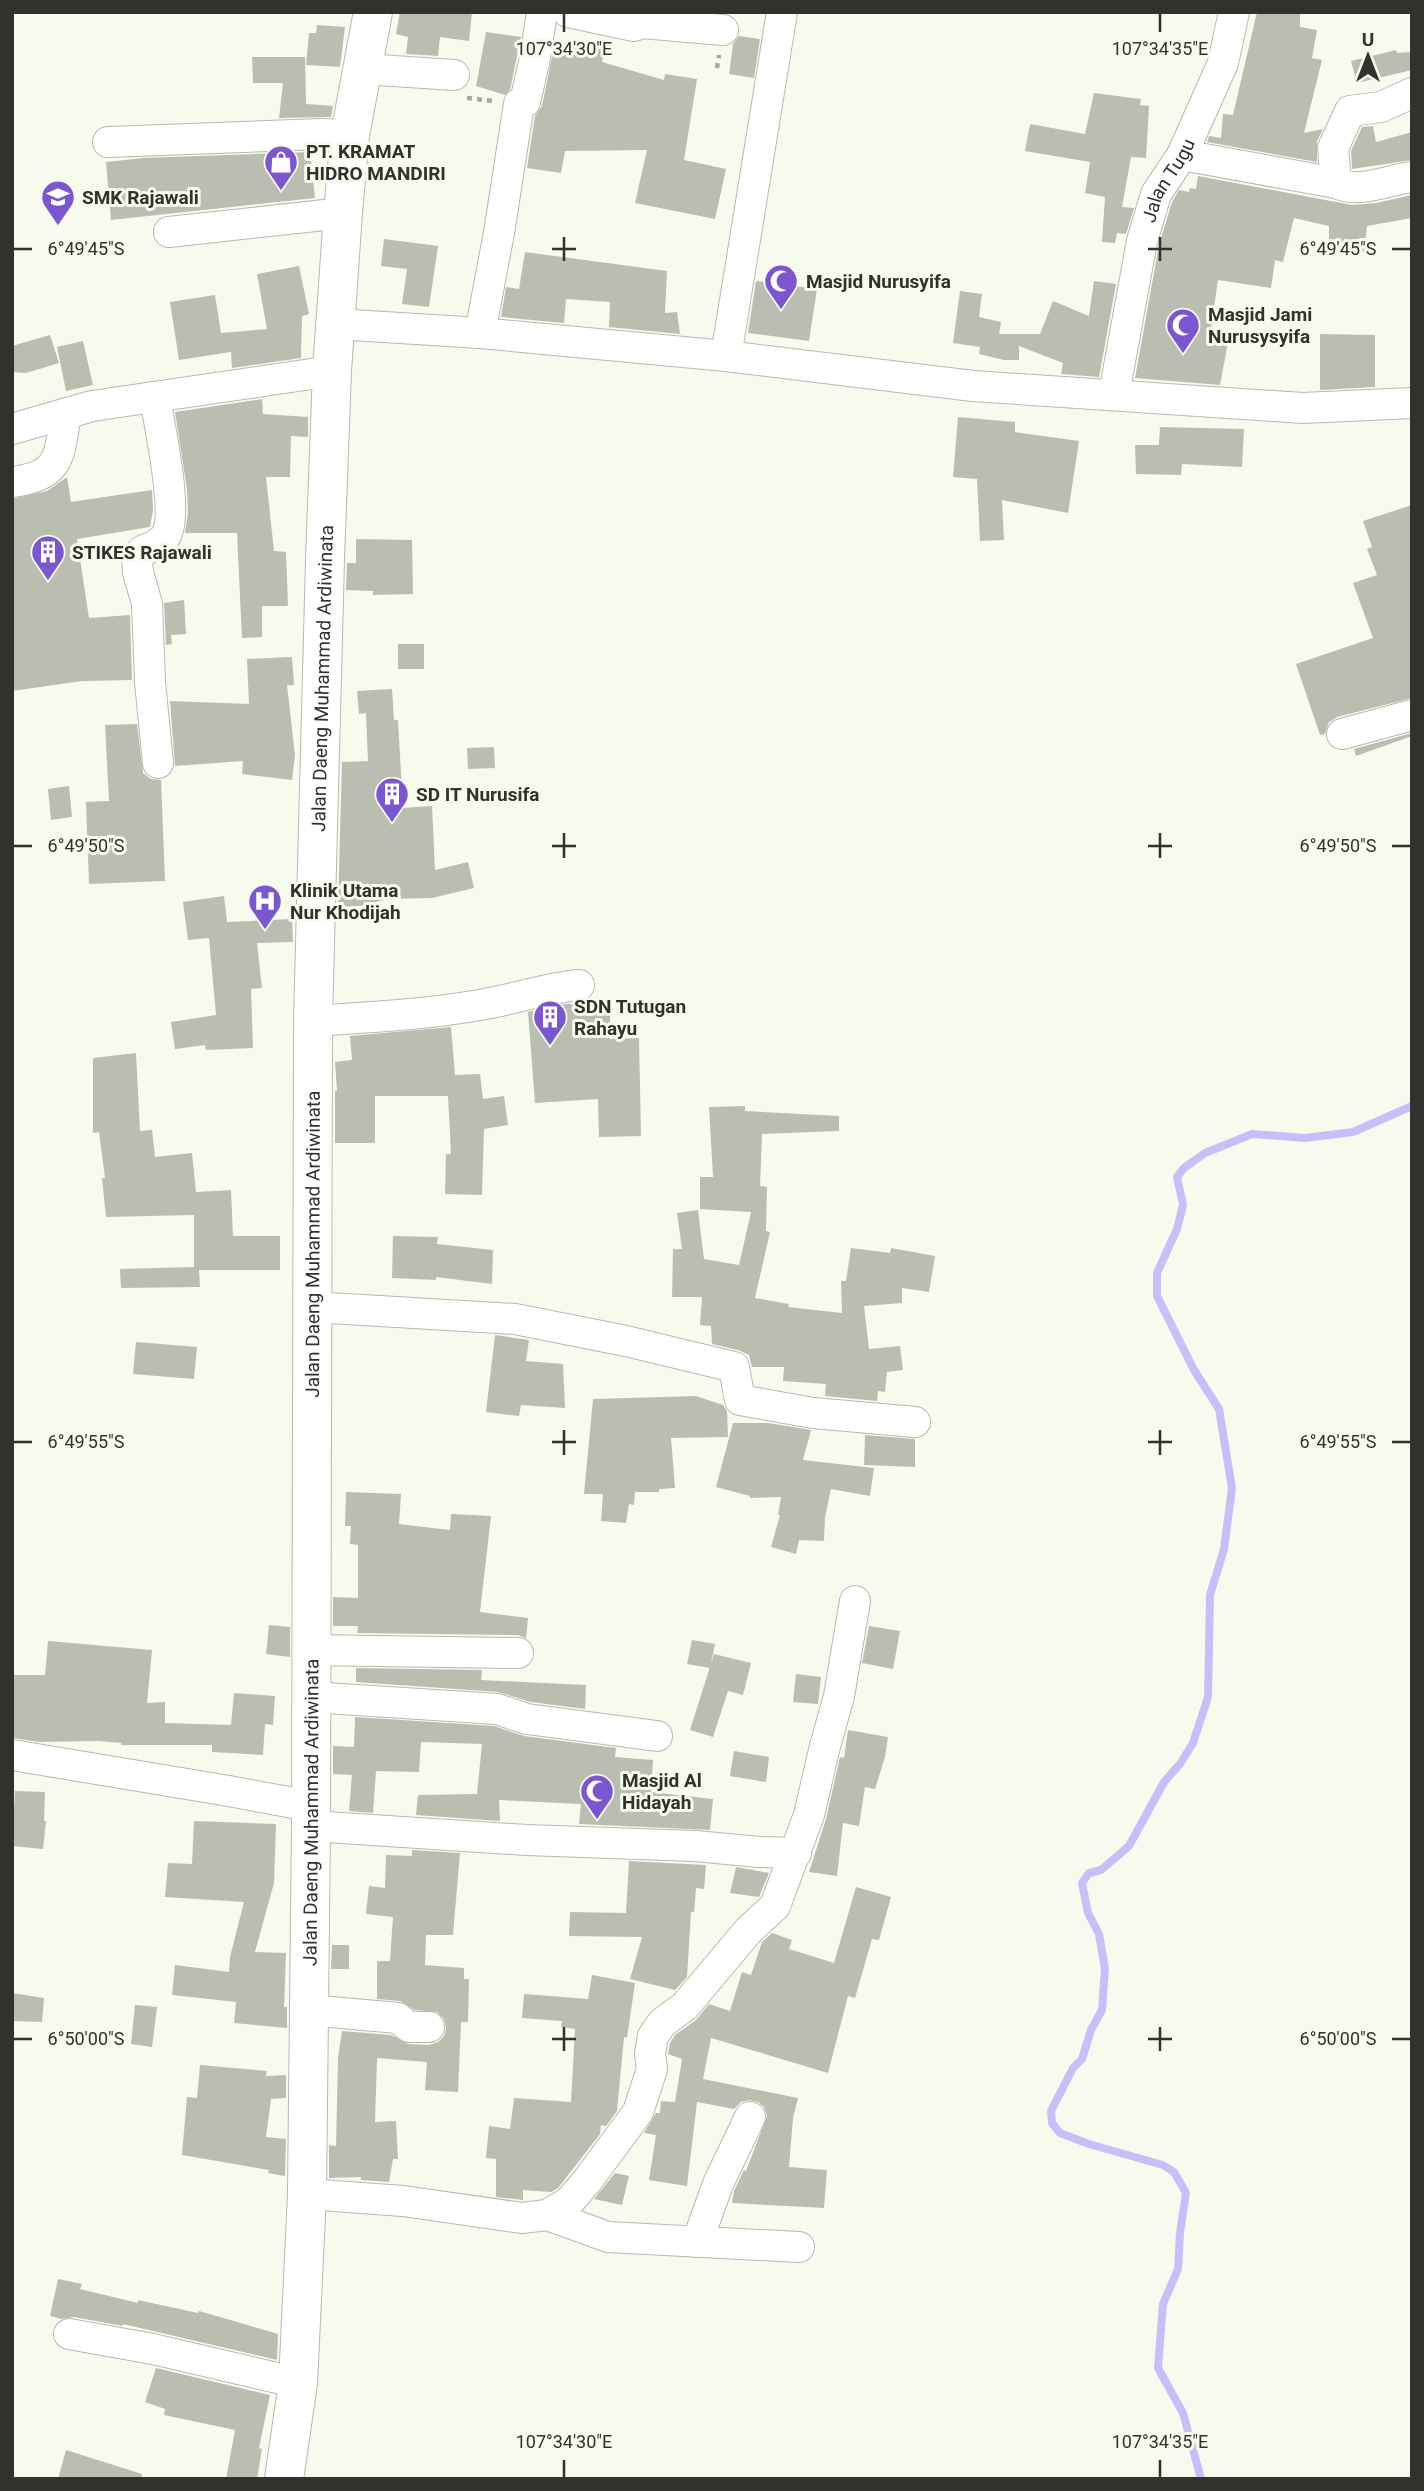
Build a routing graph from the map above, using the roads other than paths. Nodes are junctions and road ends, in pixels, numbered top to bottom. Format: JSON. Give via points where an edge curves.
{"nodes":[{"id":1,"x":373,"y":12,"type":"edge"},
{"id":2,"x":542,"y":12,"type":"edge"},
{"id":3,"x":568,"y":12,"type":"edge"},
{"id":4,"x":782,"y":12,"type":"edge"},
{"id":5,"x":1234,"y":12,"type":"edge"},
{"id":6,"x":723,"y":30,"type":"dead end"},
{"id":7,"x":364,"y":69,"type":"junction"},
{"id":8,"x":454,"y":75,"type":"dead end"},
{"id":9,"x":1412,"y":93,"type":"edge"},
{"id":10,"x":350,"y":135,"type":"junction"},
{"id":11,"x":108,"y":142,"type":"dead end"},
{"id":12,"x":1182,"y":155,"type":"junction"},
{"id":13,"x":1412,"y":177,"type":"edge"},
{"id":14,"x":1336,"y":183,"type":"junction"},
{"id":15,"x":344,"y":213,"type":"junction"},
{"id":16,"x":169,"y":232,"type":"dead end"},
{"id":17,"x":336,"y":324,"type":"junction"},
{"id":18,"x":480,"y":333,"type":"junction"},
{"id":19,"x":726,"y":356,"type":"junction"},
{"id":20,"x":332,"y":371,"type":"junction"},
{"id":21,"x":1114,"y":394,"type":"junction"},
{"id":22,"x":155,"y":397,"type":"junction"},
{"id":23,"x":1412,"y":403,"type":"edge"},
{"id":24,"x":66,"y":413,"type":"junction"},
{"id":25,"x":12,"y":429,"type":"edge"},
{"id":26,"x":12,"y":482,"type":"edge"},
{"id":27,"x":1412,"y":715,"type":"edge"},
{"id":28,"x":1342,"y":734,"type":"dead end"},
{"id":29,"x":158,"y":763,"type":"dead end"},
{"id":30,"x":579,"y":985,"type":"dead end"},
{"id":31,"x":313,"y":1021,"type":"junction"},
{"id":32,"x":312,"y":1307,"type":"junction"},
{"id":33,"x":915,"y":1422,"type":"dead end"},
{"id":34,"x":855,"y":1601,"type":"dead end"},
{"id":35,"x":310,"y":1650,"type":"junction"},
{"id":36,"x":518,"y":1653,"type":"dead end"},
{"id":37,"x":310,"y":1697,"type":"junction"},
{"id":38,"x":657,"y":1736,"type":"dead end"},
{"id":39,"x":12,"y":1755,"type":"edge"},
{"id":40,"x":311,"y":1816,"type":"junction"},
{"id":41,"x":796,"y":1853,"type":"junction"},
{"id":42,"x":309,"y":2010,"type":"junction"},
{"id":43,"x":429,"y":2027,"type":"dead end"},
{"id":44,"x":750,"y":2117,"type":"dead end"},
{"id":45,"x":307,"y":2194,"type":"junction"},
{"id":46,"x":547,"y":2215,"type":"junction"},
{"id":47,"x":697,"y":2242,"type":"junction"},
{"id":48,"x":799,"y":2247,"type":"dead end"},
{"id":49,"x":69,"y":2334,"type":"dead end"},
{"id":50,"x":298,"y":2383,"type":"junction"},
{"id":51,"x":284,"y":2479,"type":"edge"}],
"edges":[{"from":1,"to":7,"type":"main road","name":"Jalan Daeng Muhammad Ardiwinata"},
{"from":2,"to":18,"type":"street","via":[[525,102],[519,104]]},
{"from":3,"to":6,"type":"street","via":[[634,26]]},
{"from":4,"to":19,"type":"street"},
{"from":5,"to":12,"type":"street","name":"Jalan Tugu","via":[[1223,62]]},
{"from":7,"to":8,"type":"street"},
{"from":7,"to":10,"type":"main road","name":"Jalan Daeng Muhammad Ardiwinata"},
{"from":9,"to":14,"type":"street","via":[[1381,107],[1350,111],[1333,148]]},
{"from":10,"to":11,"type":"street"},
{"from":10,"to":15,"type":"main road","name":"Jalan Daeng Muhammad Ardiwinata"},
{"from":12,"to":14,"type":"street"},
{"from":12,"to":21,"type":"street","name":"Jalan Tugu","via":[[1156,194],[1142,241]]},
{"from":13,"to":14,"type":"street","via":[[1347,188]]},
{"from":15,"to":16,"type":"street"},
{"from":15,"to":17,"type":"main road","name":"Jalan Daeng Muhammad Ardiwinata"},
{"from":17,"to":18,"type":"street"},
{"from":17,"to":20,"type":"main road","name":"Jalan Daeng Muhammad Ardiwinata"},
{"from":18,"to":19,"type":"street"},
{"from":19,"to":21,"type":"street","via":[[973,386]]},
{"from":20,"to":22,"type":"street"},
{"from":20,"to":31,"type":"main road","name":"Jalan Daeng Muhammad Ardiwinata"},
{"from":21,"to":23,"type":"street","via":[[1303,408]]},
{"from":22,"to":24,"type":"street"},
{"from":22,"to":29,"type":"street","via":[[171,518],[167,536],[137,559],[147,604]]},
{"from":24,"to":25,"type":"street"},
{"from":24,"to":26,"type":"street","via":[[58,457],[49,471]]},
{"from":27,"to":28,"type":"street"},
{"from":30,"to":31,"type":"street","via":[[481,1005]]},
{"from":31,"to":32,"type":"main road","name":"Jalan Daeng Muhammad Ardiwinata"},
{"from":32,"to":33,"type":"street","via":[[515,1319],[734,1367],[740,1400],[813,1413]]},
{"from":32,"to":35,"type":"main road","name":"Jalan Daeng Muhammad Ardiwinata"},
{"from":34,"to":41,"type":"street","via":[[839,1696]]},
{"from":35,"to":36,"type":"street"},
{"from":35,"to":37,"type":"main road","name":"Jalan Daeng Muhammad Ardiwinata"},
{"from":37,"to":38,"type":"street","via":[[497,1709],[527,1719]]},
{"from":37,"to":40,"type":"main road","name":"Jalan Daeng Muhammad Ardiwinata"},
{"from":39,"to":40,"type":"street","via":[[223,1790]]},
{"from":40,"to":41,"type":"street","via":[[526,1840]]},
{"from":40,"to":42,"type":"main road","name":"Jalan Daeng Muhammad Ardiwinata"},
{"from":41,"to":46,"type":"street","via":[[775,1906],[653,2036],[650,2081],[638,2112],[587,2182],[569,2202]]},
{"from":42,"to":43,"type":"street","via":[[398,2018],[409,2027]]},
{"from":42,"to":45,"type":"main road","name":"Jalan Daeng Muhammad Ardiwinata"},
{"from":44,"to":47,"type":"street"},
{"from":45,"to":46,"type":"street","via":[[403,2201],[522,2218]]},
{"from":45,"to":50,"type":"main road","name":"Jalan Daeng Muhammad Ardiwinata"},
{"from":46,"to":47,"type":"street","via":[[608,2237]]},
{"from":47,"to":48,"type":"street"},
{"from":49,"to":50,"type":"street"},
{"from":50,"to":51,"type":"main road","name":"Jalan Daeng Muhammad Ardiwinata"}]}
